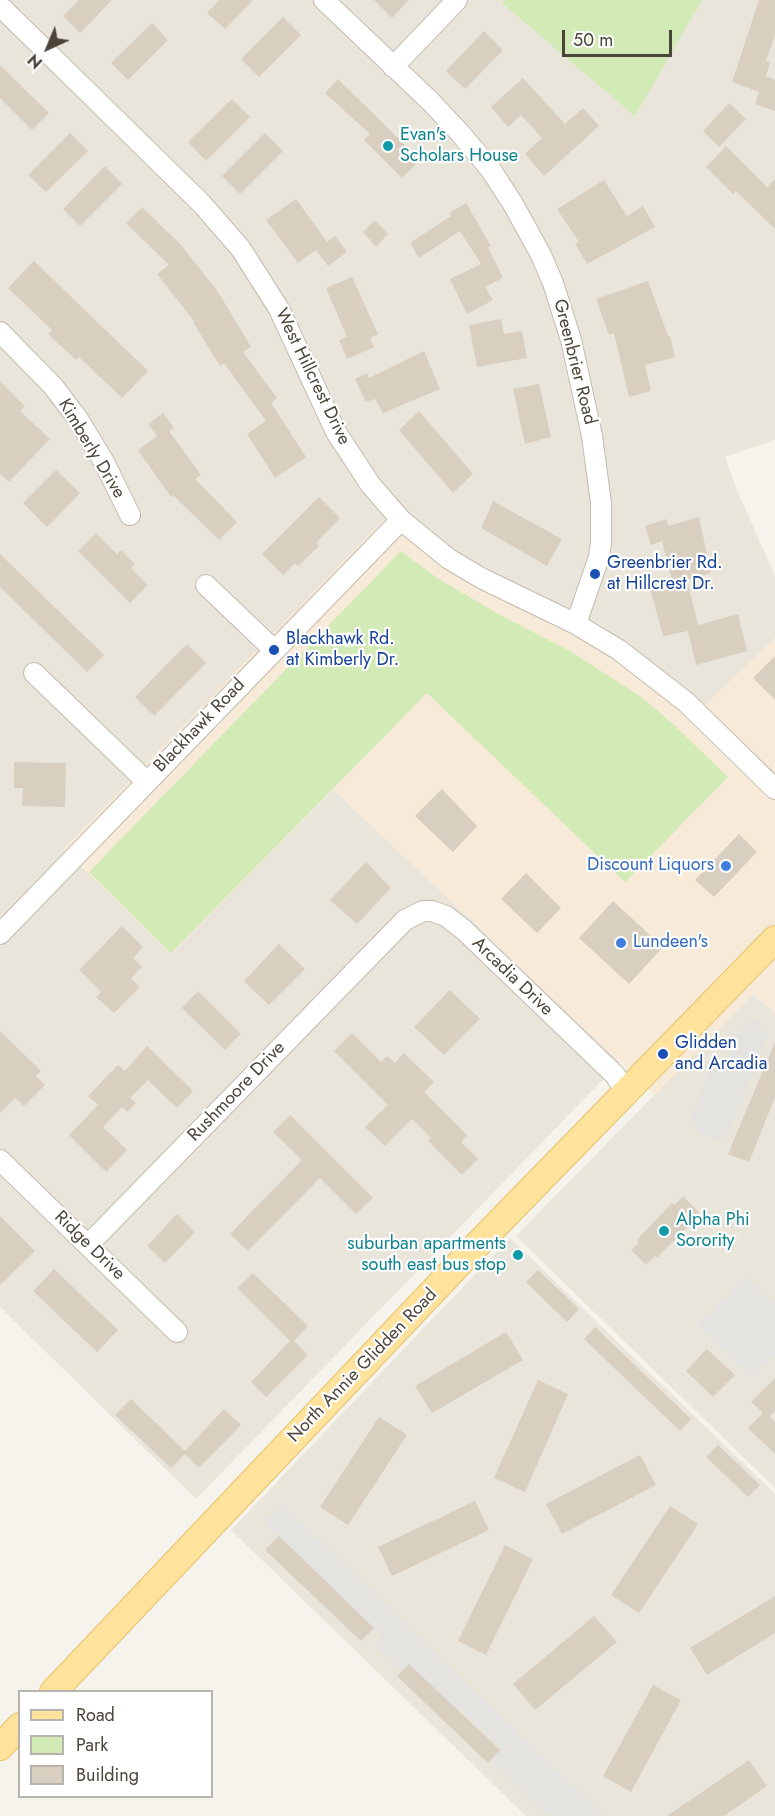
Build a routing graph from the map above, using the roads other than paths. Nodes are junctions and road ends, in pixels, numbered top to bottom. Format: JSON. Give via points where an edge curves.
{"nodes":[{"id":1,"x":324,"y":0,"type":"edge"},
{"id":2,"x":458,"y":0,"type":"edge"},
{"id":3,"x":0,"y":6,"type":"edge"},
{"id":4,"x":393,"y":67,"type":"junction"},
{"id":5,"x":0,"y":332,"type":"edge"},
{"id":6,"x":130,"y":515,"type":"dead end"},
{"id":7,"x":401,"y":520,"type":"junction"},
{"id":8,"x":206,"y":585,"type":"dead end"},
{"id":9,"x":576,"y":624,"type":"junction"},
{"id":10,"x":274,"y":650,"type":"junction"},
{"id":11,"x":34,"y":673,"type":"dead end"},
{"id":12,"x":146,"y":782,"type":"junction"},
{"id":13,"x":775,"y":789,"type":"edge"},
{"id":14,"x":0,"y":934,"type":"edge"},
{"id":15,"x":775,"y":939,"type":"edge"},
{"id":16,"x":386,"y":941,"type":"joint"},
{"id":17,"x":626,"y":1092,"type":"junction"},
{"id":18,"x":0,"y":1160,"type":"edge"},
{"id":19,"x":88,"y":1245,"type":"junction"},
{"id":20,"x":177,"y":1332,"type":"dead end"},
{"id":21,"x":54,"y":1690,"type":"edge"},
{"id":22,"x":18,"y":1728,"type":"edge"},
{"id":23,"x":0,"y":1747,"type":"edge"}],
"edges":[{"from":1,"to":4,"type":"street","name":"Greenbrier Road"},
{"from":2,"to":4,"type":"street"},
{"from":3,"to":7,"type":"street","name":"West Hillcrest Drive","via":[[202,204],[241,249],[279,309],[336,432],[370,484]]},
{"from":4,"to":9,"type":"street","name":"Greenbrier Road","via":[[431,102],[491,170],[541,255],[565,315],[592,436],[602,522],[599,557]]},
{"from":5,"to":6,"type":"street","name":"Kimberly Drive","via":[[78,418]]},
{"from":7,"to":9,"type":"street","name":"West Hillcrest Drive","via":[[437,550],[481,578]]},
{"from":7,"to":10,"type":"street","name":"Blackhawk Road"},
{"from":8,"to":10,"type":"street"},
{"from":9,"to":13,"type":"street","name":"West Hillcrest Drive","via":[[619,650],[686,702]]},
{"from":10,"to":12,"type":"street","name":"Blackhawk Road"},
{"from":11,"to":12,"type":"street"},
{"from":12,"to":14,"type":"street","name":"Blackhawk Road"},
{"from":15,"to":17,"type":"main road","name":"North Annie Glidden Road"},
{"from":16,"to":17,"type":"street","name":"Arcadia Drive","via":[[414,914],[432,910],[446,916],[615,1075]]},
{"from":16,"to":19,"type":"street","name":"Rushmoore Drive"},
{"from":17,"to":21,"type":"main road","name":"North Annie Glidden Road"},
{"from":18,"to":19,"type":"street","name":"Ridge Drive"},
{"from":19,"to":20,"type":"street","name":"Ridge Drive"},
{"from":22,"to":23,"type":"main road"}]}
